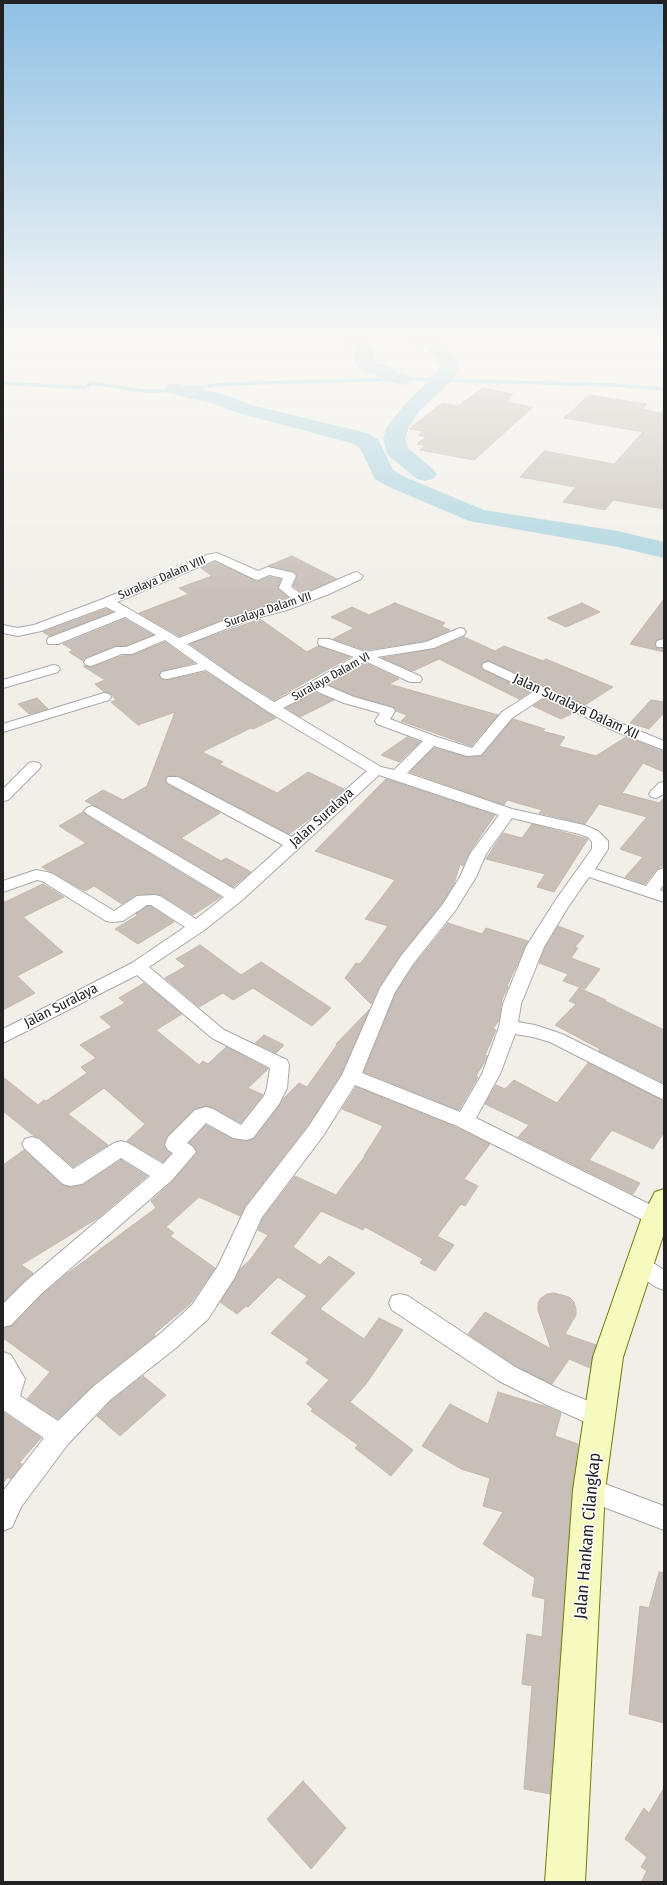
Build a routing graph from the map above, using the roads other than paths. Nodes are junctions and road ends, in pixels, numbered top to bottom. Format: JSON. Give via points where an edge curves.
{"nodes":[{"id":1,"x":357,"y":576,"type":"dead end"},
{"id":2,"x":301,"y":600,"type":"junction"},
{"id":3,"x":107,"y":602,"type":"junction"},
{"id":4,"x":125,"y":612,"type":"junction"},
{"id":5,"x":3,"y":629,"type":"edge"},
{"id":6,"x":460,"y":632,"type":"dead end"},
{"id":7,"x":166,"y":635,"type":"junction"},
{"id":8,"x":53,"y":641,"type":"dead end"},
{"id":9,"x":324,"y":642,"type":"dead end"},
{"id":10,"x":177,"y":643,"type":"junction"},
{"id":11,"x":364,"y":656,"type":"junction"},
{"id":12,"x":91,"y":662,"type":"dead end"},
{"id":13,"x":209,"y":666,"type":"junction"},
{"id":14,"x":489,"y":666,"type":"dead end"},
{"id":15,"x":53,"y":669,"type":"dead end"},
{"id":16,"x":167,"y":675,"type":"dead end"},
{"id":17,"x":415,"y":678,"type":"dead end"},
{"id":18,"x":3,"y":684,"type":"edge"},
{"id":19,"x":316,"y":685,"type":"junction"},
{"id":20,"x":542,"y":692,"type":"junction"},
{"id":21,"x":104,"y":697,"type":"dead end"},
{"id":22,"x":272,"y":708,"type":"junction"},
{"id":23,"x":3,"y":728,"type":"edge"},
{"id":24,"x":432,"y":740,"type":"junction"},
{"id":25,"x":664,"y":746,"type":"edge"},
{"id":26,"x":34,"y":766,"type":"dead end"},
{"id":27,"x":376,"y":770,"type":"junction"},
{"id":28,"x":397,"y":775,"type":"junction"},
{"id":29,"x":173,"y":780,"type":"dead end"},
{"id":30,"x":3,"y":797,"type":"edge"},
{"id":31,"x":92,"y":811,"type":"dead end"},
{"id":32,"x":508,"y":813,"type":"junction"},
{"id":33,"x":294,"y":844,"type":"junction"},
{"id":34,"x":586,"y":871,"type":"junction"},
{"id":35,"x":664,"y":873,"type":"edge"},
{"id":36,"x":5,"y":883,"type":"edge"},
{"id":37,"x":657,"y":895,"type":"edge"},
{"id":38,"x":235,"y":897,"type":"junction"},
{"id":39,"x":197,"y":927,"type":"junction"},
{"id":40,"x":138,"y":967,"type":"junction"},
{"id":41,"x":508,"y":1027,"type":"junction"},
{"id":42,"x":3,"y":1037,"type":"edge"},
{"id":43,"x":351,"y":1076,"type":"junction"},
{"id":44,"x":664,"y":1092,"type":"edge"},
{"id":45,"x":464,"y":1121,"type":"junction"},
{"id":46,"x":32,"y":1144,"type":"dead end"},
{"id":47,"x":165,"y":1175,"type":"junction"},
{"id":48,"x":660,"y":1208,"type":"edge"},
{"id":49,"x":652,"y":1273,"type":"edge"},
{"id":50,"x":400,"y":1303,"type":"dead end"},
{"id":51,"x":3,"y":1318,"type":"edge"},
{"id":52,"x":3,"y":1362,"type":"edge"},
{"id":53,"x":600,"y":1417,"type":"junction"},
{"id":54,"x":60,"y":1436,"type":"junction"},
{"id":55,"x":589,"y":1490,"type":"junction"},
{"id":56,"x":664,"y":1518,"type":"edge"},
{"id":57,"x":3,"y":1519,"type":"edge"},
{"id":58,"x":565,"y":1882,"type":"edge"}],
"edges":[{"from":1,"to":2,"type":"street","name":"Suralaya Dalam VII"},
{"from":2,"to":3,"type":"street","name":"Suralaya Dalam VIII","via":[[285,588],[290,576],[268,571],[258,576],[217,556]]},
{"from":2,"to":10,"type":"street","name":"Suralaya Dalam VII"},
{"from":3,"to":4,"type":"street"},
{"from":3,"to":5,"type":"street","name":"Suralaya Dalam VIII","via":[[37,628],[18,632]]},
{"from":4,"to":7,"type":"street"},
{"from":4,"to":8,"type":"street","name":"Suralaya Dalam VIII"},
{"from":6,"to":11,"type":"street","name":"Suralaya Dalam VI","via":[[430,645]]},
{"from":7,"to":10,"type":"street"},
{"from":7,"to":12,"type":"street"},
{"from":9,"to":11,"type":"street"},
{"from":10,"to":13,"type":"street"},
{"from":11,"to":17,"type":"street"},
{"from":11,"to":19,"type":"street","name":"Suralaya Dalam VI"},
{"from":13,"to":16,"type":"street"},
{"from":13,"to":22,"type":"street"},
{"from":14,"to":20,"type":"street","name":"Jalan Suralaya Dalam XII"},
{"from":15,"to":18,"type":"street"},
{"from":19,"to":22,"type":"street","name":"Suralaya Dalam VI"},
{"from":19,"to":24,"type":"street","via":[[349,700],[386,710],[388,713],[382,721]]},
{"from":20,"to":24,"type":"street","via":[[507,715],[476,752],[467,752]]},
{"from":20,"to":25,"type":"street","name":"Jalan Suralaya Dalam XII"},
{"from":21,"to":23,"type":"street"},
{"from":22,"to":27,"type":"street"},
{"from":24,"to":28,"type":"street"},
{"from":26,"to":30,"type":"street"},
{"from":27,"to":28,"type":"street"},
{"from":27,"to":33,"type":"street","name":"Jalan Suralaya"},
{"from":28,"to":32,"type":"street"},
{"from":29,"to":33,"type":"street"},
{"from":31,"to":38,"type":"street"},
{"from":32,"to":34,"type":"street","via":[[593,834],[600,841],[600,849]]},
{"from":32,"to":43,"type":"street","via":[[478,854],[468,877],[449,907],[407,960],[386,992]]},
{"from":33,"to":38,"type":"street","name":"Jalan Suralaya"},
{"from":34,"to":37,"type":"street"},
{"from":34,"to":41,"type":"street","via":[[535,947],[512,1004]]},
{"from":35,"to":37,"type":"street"},
{"from":36,"to":39,"type":"street","via":[[36,875],[47,877],[112,917],[143,900],[154,900]]},
{"from":38,"to":39,"type":"street","name":"Jalan Suralaya"},
{"from":39,"to":40,"type":"street","name":"Jalan Suralaya"},
{"from":40,"to":42,"type":"street","name":"Jalan Suralaya"},
{"from":40,"to":47,"type":"street","via":[[218,1034],[280,1065],[272,1099],[246,1134],[206,1114],[202,1115],[175,1142],[175,1145],[186,1152]]},
{"from":41,"to":44,"type":"street","via":[[535,1031],[556,1038]]},
{"from":41,"to":45,"type":"street","via":[[491,1074]]},
{"from":43,"to":45,"type":"street"},
{"from":43,"to":54,"type":"street","via":[[316,1131],[253,1213],[227,1271],[200,1312],[102,1393]]},
{"from":45,"to":48,"type":"street"},
{"from":46,"to":47,"type":"street","via":[[70,1178],[75,1178],[121,1148]]},
{"from":47,"to":51,"type":"street","via":[[33,1288]]},
{"from":48,"to":49,"type":"street","name":"Jalan Hankam Cilangkap"},
{"from":49,"to":53,"type":"street","name":"Jalan Hankam Cilangkap","via":[[608,1357]]},
{"from":50,"to":53,"type":"street","via":[[507,1374]]},
{"from":52,"to":54,"type":"street","via":[[13,1379],[8,1399],[10,1402]]},
{"from":53,"to":55,"type":"street","name":"Jalan Hankam Cilangkap"},
{"from":54,"to":57,"type":"street","via":[[12,1499]]},
{"from":55,"to":56,"type":"street"},
{"from":55,"to":58,"type":"street","name":"Jalan Hankam Cilangkap"}]}
